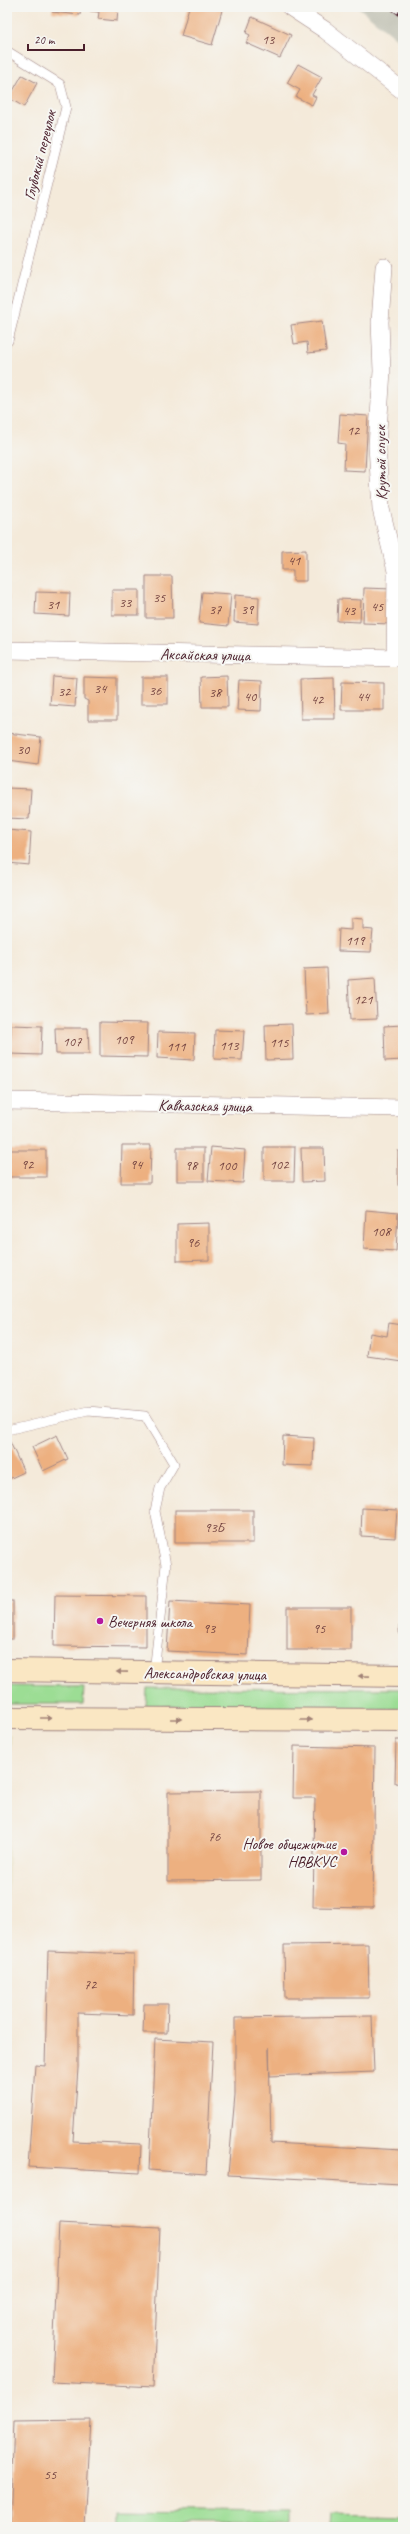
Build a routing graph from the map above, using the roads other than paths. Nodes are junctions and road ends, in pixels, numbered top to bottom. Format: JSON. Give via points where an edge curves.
{"nodes":[{"id":1,"x":290,"y":7,"type":"edge"},
{"id":2,"x":7,"y":51,"type":"edge"},
{"id":3,"x":403,"y":91,"type":"edge"},
{"id":4,"x":384,"y":267,"type":"dead end"},
{"id":5,"x":8,"y":341,"type":"dead end"},
{"id":6,"x":7,"y":650,"type":"edge"},
{"id":7,"x":399,"y":658,"type":"edge"},
{"id":8,"x":7,"y":1101,"type":"edge"},
{"id":9,"x":403,"y":1108,"type":"edge"},
{"id":10,"x":7,"y":1430,"type":"edge"},
{"id":11,"x":7,"y":1670,"type":"edge"},
{"id":12,"x":154,"y":1672,"type":"junction"},
{"id":13,"x":403,"y":1676,"type":"edge"},
{"id":14,"x":7,"y":1718,"type":"edge"},
{"id":15,"x":403,"y":1720,"type":"edge"}],
"edges":[{"from":1,"to":3,"type":"street"},
{"from":2,"to":5,"type":"lane","name":"Глубокий переулок","via":[[60,84],[66,107]]},
{"from":4,"to":7,"type":"street","name":"Крутой спуск","via":[[380,322],[382,371],[377,446],[380,509],[396,571]]},
{"from":6,"to":7,"type":"street","name":"Аксайская улица"},
{"from":8,"to":9,"type":"street","name":"Кавказская улица"},
{"from":10,"to":12,"type":"lane","via":[[88,1411],[145,1416],[174,1464],[160,1488],[155,1511],[166,1565]]},
{"from":12,"to":11,"type":"street","name":"Александровская улица","one_way":true},
{"from":13,"to":12,"type":"street","name":"Александровская улица","one_way":true},
{"from":14,"to":15,"type":"street","one_way":true}]}
